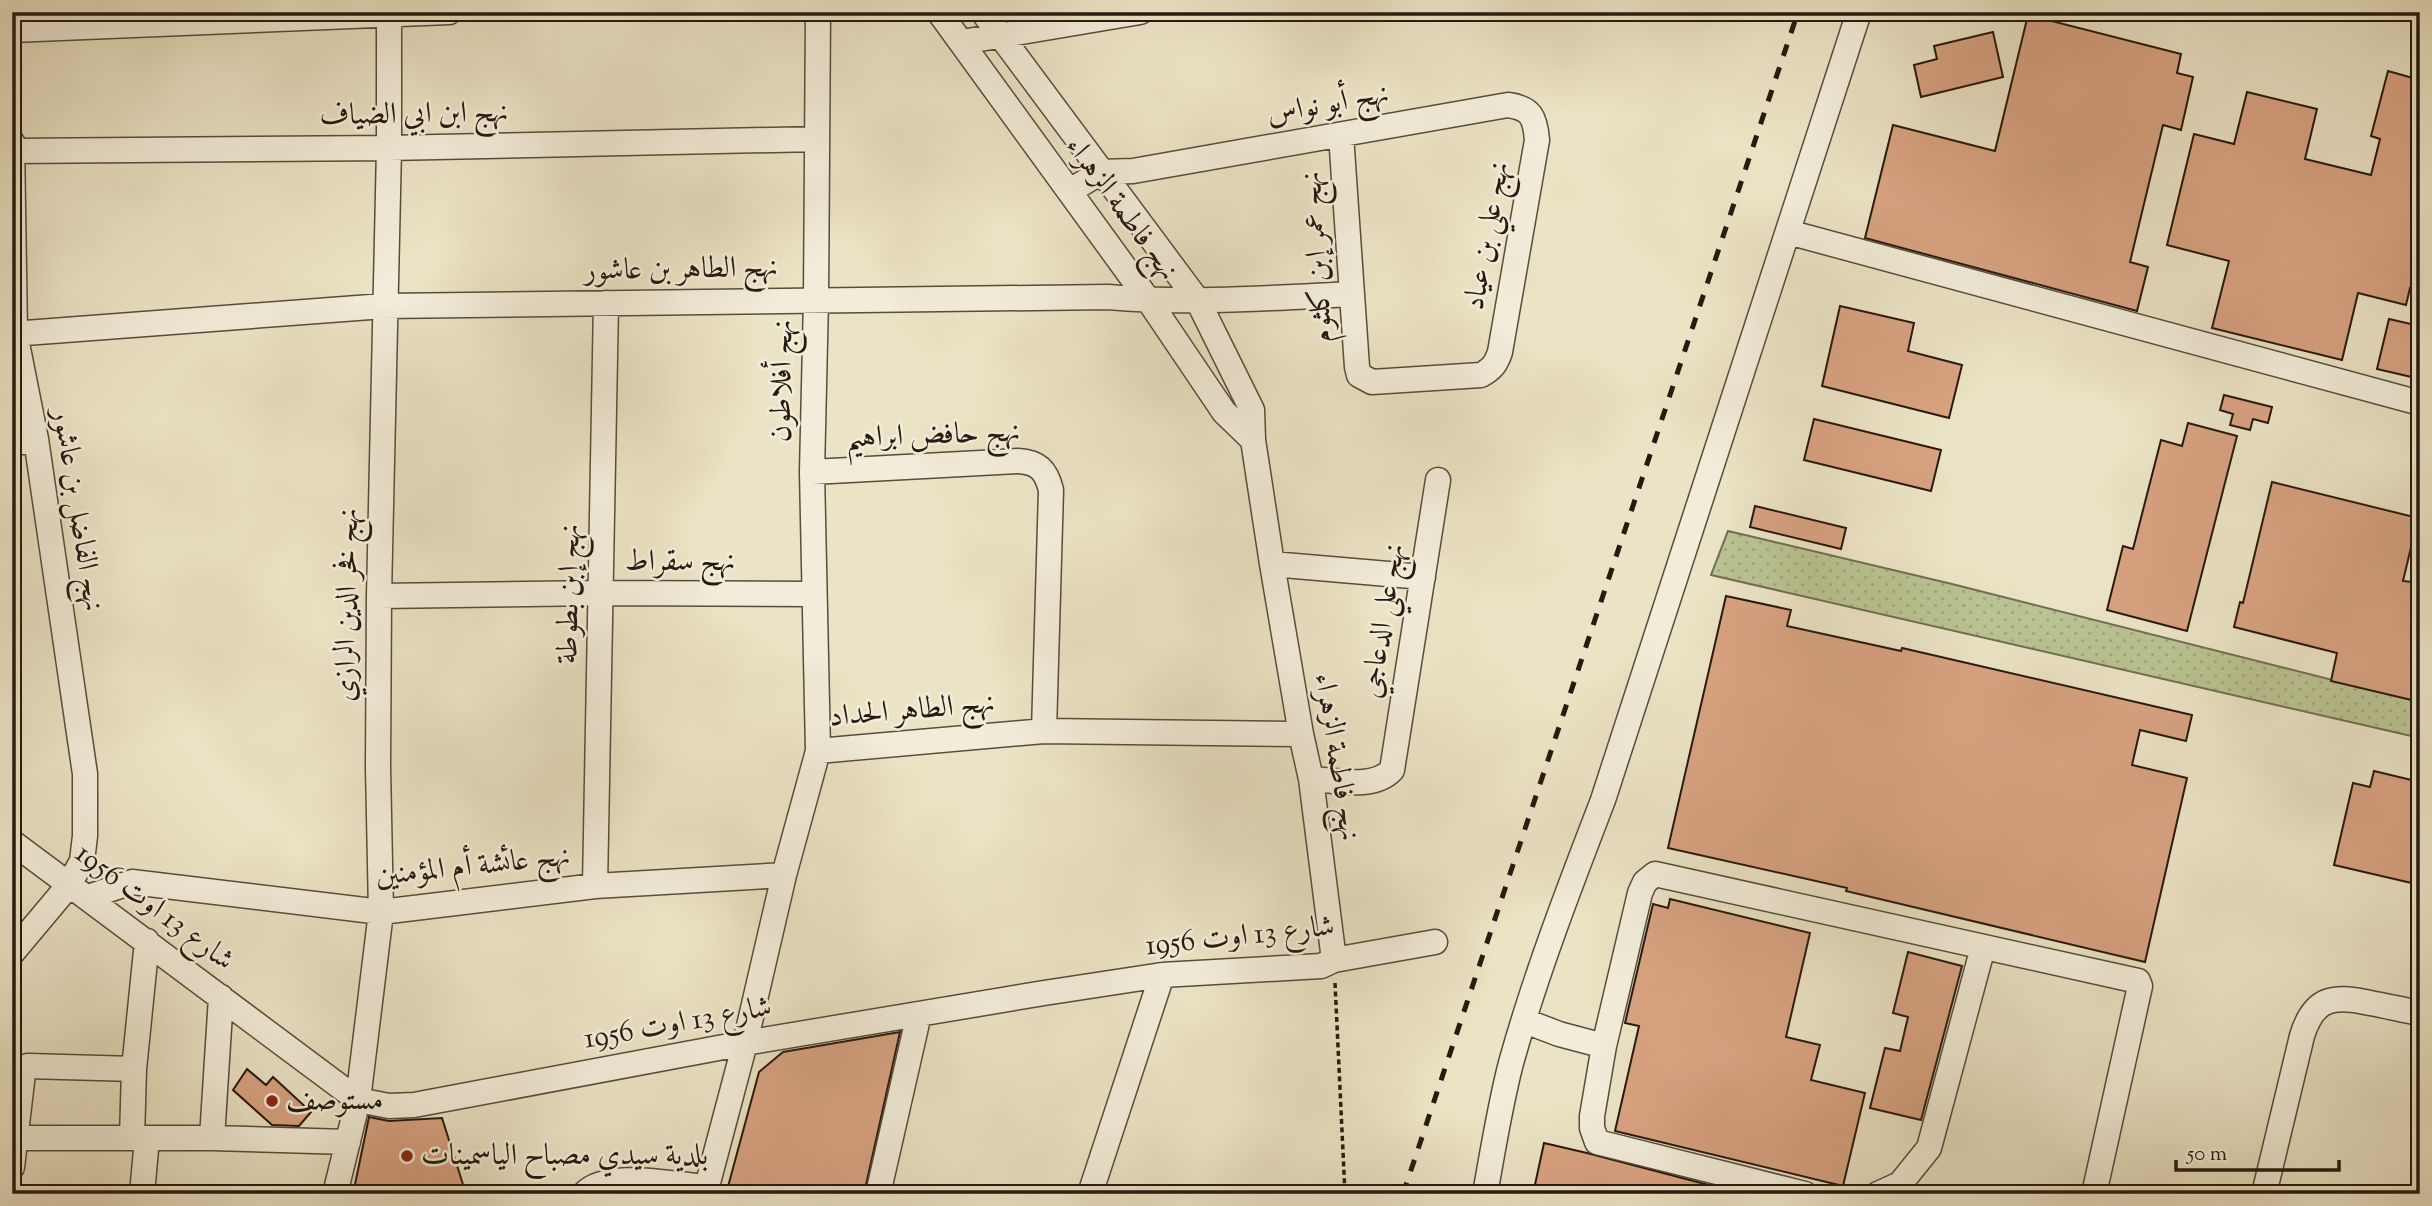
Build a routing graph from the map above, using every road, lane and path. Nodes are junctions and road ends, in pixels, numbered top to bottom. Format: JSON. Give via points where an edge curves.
{"nodes":[{"id":1,"x":449,"y":12,"type":"edge"},
{"id":2,"x":818,"y":12,"type":"edge"},
{"id":3,"x":939,"y":12,"type":"edge"},
{"id":4,"x":983,"y":12,"type":"edge"},
{"id":5,"x":1140,"y":12,"type":"edge"},
{"id":6,"x":1859,"y":12,"type":"edge"},
{"id":7,"x":389,"y":13,"type":"edge"},
{"id":8,"x":12,"y":30,"type":"edge"},
{"id":9,"x":1002,"y":34,"type":"junction"},
{"id":10,"x":962,"y":42,"type":"junction"},
{"id":11,"x":1531,"y":114,"type":"joint"},
{"id":12,"x":1341,"y":135,"type":"junction"},
{"id":13,"x":817,"y":139,"type":"junction"},
{"id":14,"x":12,"y":142,"type":"edge"},
{"id":15,"x":390,"y":148,"type":"junction"},
{"id":16,"x":12,"y":151,"type":"edge"},
{"id":17,"x":1133,"y":171,"type":"junction"},
{"id":18,"x":1101,"y":172,"type":"junction"},
{"id":19,"x":1070,"y":191,"type":"junction"},
{"id":20,"x":1121,"y":197,"type":"junction"},
{"id":21,"x":1089,"y":218,"type":"junction"},
{"id":22,"x":1787,"y":232,"type":"junction"},
{"id":23,"x":1351,"y":294,"type":"junction"},
{"id":24,"x":816,"y":299,"type":"junction"},
{"id":25,"x":1149,"y":301,"type":"junction"},
{"id":26,"x":1198,"y":301,"type":"junction"},
{"id":27,"x":607,"y":303,"type":"junction"},
{"id":28,"x":384,"y":306,"type":"junction"},
{"id":29,"x":14,"y":333,"type":"edge"},
{"id":30,"x":1359,"y":375,"type":"joint"},
{"id":31,"x":2420,"y":403,"type":"edge"},
{"id":32,"x":1254,"y":440,"type":"junction"},
{"id":33,"x":24,"y":442,"type":"edge"},
{"id":34,"x":812,"y":472,"type":"junction"},
{"id":35,"x":1438,"y":480,"type":"dead end"},
{"id":36,"x":1272,"y":564,"type":"junction"},
{"id":37,"x":1423,"y":577,"type":"junction"},
{"id":38,"x":602,"y":593,"type":"junction"},
{"id":39,"x":814,"y":594,"type":"junction"},
{"id":40,"x":379,"y":596,"type":"junction"},
{"id":41,"x":1044,"y":731,"type":"junction"},
{"id":42,"x":1301,"y":734,"type":"junction"},
{"id":43,"x":818,"y":751,"type":"junction"},
{"id":44,"x":1311,"y":779,"type":"junction"},
{"id":45,"x":12,"y":842,"type":"edge"},
{"id":46,"x":784,"y":875,"type":"junction"},
{"id":47,"x":595,"y":886,"type":"junction"},
{"id":48,"x":79,"y":891,"type":"junction"},
{"id":49,"x":381,"y":912,"type":"junction"},
{"id":50,"x":147,"y":941,"type":"junction"},
{"id":51,"x":1435,"y":942,"type":"dead end"},
{"id":52,"x":1983,"y":947,"type":"junction"},
{"id":53,"x":12,"y":953,"type":"edge"},
{"id":54,"x":1334,"y":960,"type":"junction"},
{"id":55,"x":1162,"y":975,"type":"junction"},
{"id":56,"x":222,"y":997,"type":"junction"},
{"id":57,"x":2420,"y":1013,"type":"edge"},
{"id":58,"x":919,"y":1014,"type":"junction"},
{"id":59,"x":1525,"y":1021,"type":"junction"},
{"id":60,"x":745,"y":1043,"type":"junction"},
{"id":61,"x":1604,"y":1046,"type":"junction"},
{"id":62,"x":134,"y":1069,"type":"junction"},
{"id":63,"x":358,"y":1100,"type":"junction"},
{"id":64,"x":16,"y":1138,"type":"junction"},
{"id":65,"x":140,"y":1138,"type":"junction"},
{"id":66,"x":212,"y":1138,"type":"junction"},
{"id":67,"x":348,"y":1142,"type":"junction"},
{"id":68,"x":12,"y":1167,"type":"edge"},
{"id":69,"x":706,"y":1191,"type":"edge"},
{"id":70,"x":142,"y":1194,"type":"edge"},
{"id":71,"x":334,"y":1194,"type":"edge"},
{"id":72,"x":584,"y":1194,"type":"edge"},
{"id":73,"x":878,"y":1194,"type":"edge"},
{"id":74,"x":1090,"y":1194,"type":"edge"},
{"id":75,"x":1345,"y":1194,"type":"edge"},
{"id":76,"x":1485,"y":1194,"type":"edge"},
{"id":77,"x":1805,"y":1194,"type":"edge"},
{"id":78,"x":1878,"y":1194,"type":"edge"},
{"id":79,"x":2094,"y":1194,"type":"edge"},
{"id":80,"x":2264,"y":1194,"type":"edge"}],
"edges":[{"from":1,"to":7,"type":"street"},
{"from":2,"to":13,"type":"street","name":"نهج أفلاطون"},
{"from":3,"to":10,"type":"street","name":"نهج فاطمة الزهراء"},
{"from":4,"to":9,"type":"street","name":"نهج فاطمة الزهراء"},
{"from":5,"to":9,"type":"street"},
{"from":6,"to":22,"type":"street"},
{"from":7,"to":8,"type":"street"},
{"from":7,"to":15,"type":"street","name":"نهج فخر الدين الرازي"},
{"from":9,"to":10,"type":"street"},
{"from":9,"to":18,"type":"street","name":"نهج فاطمة الزهراء"},
{"from":10,"to":19,"type":"street","name":"نهج فاطمة الزهراء"},
{"from":11,"to":12,"type":"street","name":"نهج أبو نواس","via":[[1523,107],[1508,105]]},
{"from":11,"to":30,"type":"street","name":"نهج علي بن عياد","via":[[1537,140],[1500,352],[1493,367],[1481,374],[1372,382]]},
{"from":12,"to":17,"type":"street","name":"نهج أبو نواس"},
{"from":12,"to":23,"type":"street","name":"نهج عمر إبن كلثوم"},
{"from":13,"to":15,"type":"street","name":"نهج ابن ابي الضياف"},
{"from":13,"to":24,"type":"street","name":"نهج أفلاطون"},
{"from":14,"to":16,"type":"street","name":"نهج الفاضل بن عاشور"},
{"from":15,"to":16,"type":"street","name":"نهج ابن ابي الضياف"},
{"from":15,"to":28,"type":"street","name":"نهج فخر الدين الرازي"},
{"from":16,"to":29,"type":"street","name":"نهج الفاضل بن عاشور"},
{"from":17,"to":18,"type":"street","name":"نهج أبو نواس"},
{"from":17,"to":20,"type":"street"},
{"from":18,"to":19,"type":"street"},
{"from":18,"to":20,"type":"street","name":"نهج فاطمة الزهراء"},
{"from":19,"to":21,"type":"street","name":"نهج فاطمة الزهراء"},
{"from":20,"to":21,"type":"street"},
{"from":20,"to":26,"type":"street","name":"نهج فاطمة الزهراء"},
{"from":21,"to":25,"type":"street","name":"نهج فاطمة الزهراء"},
{"from":22,"to":31,"type":"street"},
{"from":22,"to":59,"type":"street","via":[[1603,800]]},
{"from":23,"to":26,"type":"street","name":"نهج الطاهر بن عاشور"},
{"from":23,"to":30,"type":"street","name":"نهج عمر إبن كلثوم"},
{"from":24,"to":25,"type":"street","name":"نهج الطاهر بن عاشور","via":[[1108,297]]},
{"from":24,"to":27,"type":"street","name":"نهج الطاهر بن عاشور"},
{"from":24,"to":34,"type":"street","name":"نهج أفلاطون"},
{"from":25,"to":26,"type":"street","name":"نهج الطاهر بن عاشور"},
{"from":25,"to":32,"type":"street","name":"نهج فاطمة الزهراء","via":[[1223,412]]},
{"from":26,"to":32,"type":"street","name":"نهج فاطمة الزهراء","via":[[1245,392],[1252,410]]},
{"from":27,"to":28,"type":"street","name":"نهج الطاهر بن عاشور"},
{"from":27,"to":38,"type":"street","name":"نهج إبن بطوطة"},
{"from":28,"to":29,"type":"street","name":"نهج الطاهر بن عاشور"},
{"from":28,"to":40,"type":"street","name":"نهج فخر الدين الرازي"},
{"from":29,"to":33,"type":"street","name":"نهج الفاضل بن عاشور"},
{"from":32,"to":36,"type":"street","name":"نهج فاطمة الزهراء"},
{"from":33,"to":48,"type":"street","name":"نهج الفاضل بن عاشور","via":[[85,774]]},
{"from":34,"to":39,"type":"street","name":"نهج أفلاطون"},
{"from":34,"to":41,"type":"street","name":"نهج حافض ابراهيم","via":[[1018,461],[1041,468],[1051,490]]},
{"from":35,"to":37,"type":"street","name":"نهج علي الدعاجي"},
{"from":36,"to":37,"type":"street"},
{"from":36,"to":42,"type":"street","name":"نهج فاطمة الزهراء"},
{"from":37,"to":44,"type":"street","name":"نهج علي الدعاجي","via":[[1392,770],[1374,782]]},
{"from":38,"to":39,"type":"street","name":"نهج سقراط"},
{"from":38,"to":40,"type":"street","name":"نهج سقراط"},
{"from":38,"to":47,"type":"street","name":"نهج إبن بطوطة"},
{"from":39,"to":43,"type":"street","name":"نهج أفلاطون"},
{"from":40,"to":49,"type":"street","name":"نهج فخر الدين الرازي"},
{"from":41,"to":42,"type":"street","name":"نهج الطاهر الحداد"},
{"from":41,"to":43,"type":"street","name":"نهج الطاهر الحداد"},
{"from":42,"to":44,"type":"street","name":"نهج فاطمة الزهراء"},
{"from":43,"to":46,"type":"street","name":"نهج الطاهر الحداد"},
{"from":44,"to":54,"type":"street","name":"نهج فاطمة الزهراء"},
{"from":45,"to":48,"type":"street","name":"شارع 13 اوت 1956"},
{"from":46,"to":47,"type":"street","name":"نهج عائشة أم المؤمنين"},
{"from":46,"to":60,"type":"street","name":"نهج الطاهر الحداد"},
{"from":47,"to":49,"type":"street","name":"نهج عائشة أم المؤمنين"},
{"from":48,"to":49,"type":"street","name":"نهج عائشة أم المؤمنين","via":[[132,882]]},
{"from":48,"to":50,"type":"street","name":"شارع 13 اوت 1956"},
{"from":48,"to":53,"type":"street"},
{"from":49,"to":63,"type":"street","name":"نهج فخر الدين الرازي"},
{"from":50,"to":56,"type":"street","name":"شارع 13 اوت 1956"},
{"from":50,"to":62,"type":"street"},
{"from":51,"to":54,"type":"street","name":"شارع 13 اوت 1956"},
{"from":52,"to":61,"type":"street","via":[[1655,874],[1640,893]]},
{"from":52,"to":78,"type":"street","via":[[1929,1148],[1900,1184]]},
{"from":52,"to":79,"type":"street","via":[[2138,981]]},
{"from":54,"to":55,"type":"street","name":"شارع 13 اوت 1956","via":[[1311,967]]},
{"from":54,"to":75,"type":"path"},
{"from":55,"to":58,"type":"street","name":"شارع 13 اوت 1956"},
{"from":55,"to":74,"type":"street"},
{"from":56,"to":63,"type":"street","name":"شارع 13 اوت 1956"},
{"from":56,"to":66,"type":"street"},
{"from":57,"to":80,"type":"street","via":[[2353,999],[2335,998],[2319,1005],[2305,1027]]},
{"from":58,"to":60,"type":"street","name":"شارع 13 اوت 1956"},
{"from":58,"to":73,"type":"street"},
{"from":59,"to":61,"type":"street"},
{"from":59,"to":76,"type":"street","via":[[1506,1083]]},
{"from":60,"to":63,"type":"street","name":"شارع 13 اوت 1956","via":[[414,1105]]},
{"from":60,"to":69,"type":"street","name":"نهج الطاهر الحداد"},
{"from":61,"to":77,"type":"street","via":[[1592,1116],[1597,1142]]},
{"from":62,"to":64,"type":"street","via":[[28,1066],[23,1073]]},
{"from":62,"to":65,"type":"street"},
{"from":63,"to":67,"type":"street","name":"نهج فخر الدين الرازي"},
{"from":64,"to":65,"type":"street"},
{"from":64,"to":68,"type":"street"},
{"from":65,"to":66,"type":"street"},
{"from":65,"to":70,"type":"street"},
{"from":66,"to":67,"type":"street"},
{"from":67,"to":71,"type":"street","name":"نهج فخر الدين الرازي"},
{"from":69,"to":72,"type":"street","via":[[626,1180],[602,1182]]}]}
